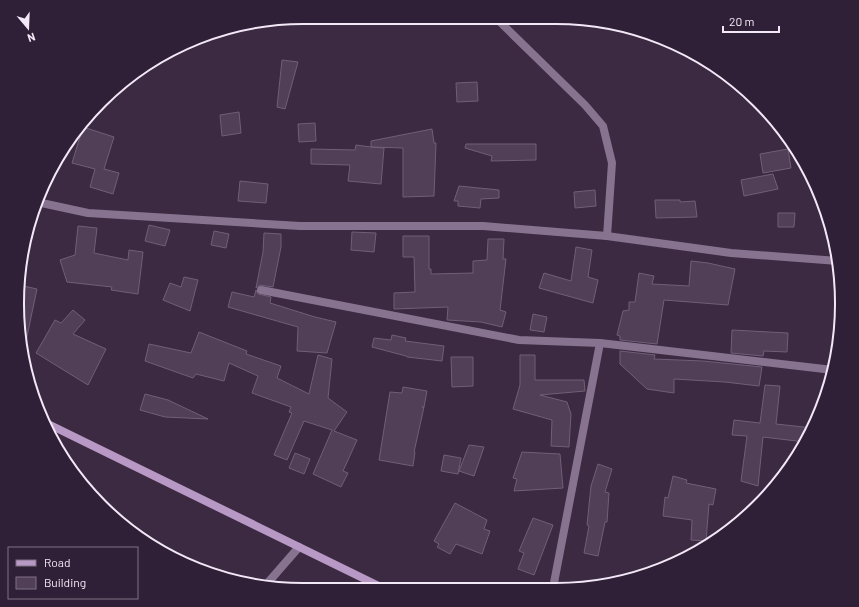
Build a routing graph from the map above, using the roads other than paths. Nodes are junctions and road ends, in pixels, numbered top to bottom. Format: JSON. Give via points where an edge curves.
{"nodes":[{"id":1,"x":504,"y":24,"type":"edge"},
{"id":2,"x":43,"y":203,"type":"edge"},
{"id":3,"x":607,"y":236,"type":"junction"},
{"id":4,"x":832,"y":261,"type":"edge"},
{"id":5,"x":261,"y":290,"type":"dead end"},
{"id":6,"x":600,"y":343,"type":"junction"},
{"id":7,"x":827,"y":369,"type":"edge"},
{"id":8,"x":53,"y":426,"type":"edge"},
{"id":9,"x":299,"y":547,"type":"junction"},
{"id":10,"x":269,"y":581,"type":"edge"},
{"id":11,"x":372,"y":583,"type":"edge"},
{"id":12,"x":554,"y":583,"type":"edge"}],
"edges":[{"from":1,"to":3,"type":"street","via":[[603,126],[612,163]]},
{"from":2,"to":3,"type":"street","via":[[88,213],[229,222],[300,226],[483,226]]},
{"from":3,"to":4,"type":"street","via":[[732,253]]},
{"from":5,"to":6,"type":"street","via":[[519,340]]},
{"from":6,"to":7,"type":"street"},
{"from":6,"to":12,"type":"street"},
{"from":8,"to":9,"type":"main road"},
{"from":9,"to":10,"type":"street"},
{"from":9,"to":11,"type":"main road"}]}
